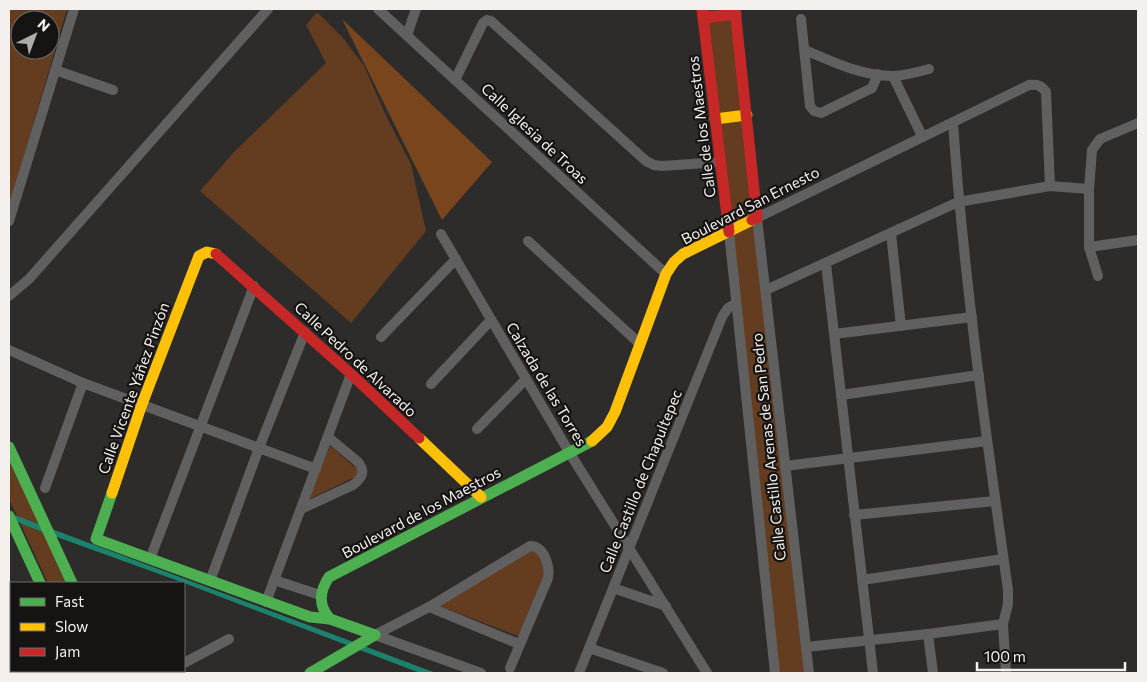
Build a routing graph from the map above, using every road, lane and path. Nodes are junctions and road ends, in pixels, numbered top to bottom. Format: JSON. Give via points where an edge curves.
{"nodes":[{"id":1,"x":74,"y":9,"type":"edge"},
{"id":2,"x":268,"y":9,"type":"edge"},
{"id":3,"x":416,"y":9,"type":"edge"},
{"id":4,"x":380,"y":11,"type":"edge"},
{"id":5,"x":736,"y":12,"type":"edge"},
{"id":6,"x":703,"y":13,"type":"edge"},
{"id":7,"x":801,"y":19,"type":"dead end"},
{"id":8,"x":407,"y":35,"type":"junction"},
{"id":9,"x":805,"y":50,"type":"junction"},
{"id":10,"x":929,"y":69,"type":"dead end"},
{"id":11,"x":55,"y":70,"type":"junction"},
{"id":12,"x":878,"y":74,"type":"junction"},
{"id":13,"x":893,"y":76,"type":"junction"},
{"id":14,"x":455,"y":80,"type":"junction"},
{"id":15,"x":113,"y":90,"type":"dead end"},
{"id":16,"x":747,"y":115,"type":"junction"},
{"id":17,"x":715,"y":119,"type":"junction"},
{"id":18,"x":952,"y":123,"type":"junction"},
{"id":19,"x":1138,"y":123,"type":"edge"},
{"id":20,"x":922,"y":136,"type":"junction"},
{"id":21,"x":720,"y":162,"type":"junction"},
{"id":22,"x":1050,"y":186,"type":"junction"},
{"id":23,"x":1089,"y":189,"type":"junction"},
{"id":24,"x":958,"y":202,"type":"junction"},
{"id":25,"x":758,"y":218,"type":"junction"},
{"id":26,"x":9,"y":221,"type":"edge"},
{"id":27,"x":729,"y":232,"type":"junction"},
{"id":28,"x":441,"y":234,"type":"dead end"},
{"id":29,"x":891,"y":234,"type":"junction"},
{"id":30,"x":1138,"y":240,"type":"edge"},
{"id":31,"x":528,"y":241,"type":"dead end"},
{"id":32,"x":1089,"y":247,"type":"junction"},
{"id":33,"x":206,"y":252,"type":"joint"},
{"id":34,"x":456,"y":259,"type":"junction"},
{"id":35,"x":826,"y":264,"type":"junction"},
{"id":36,"x":666,"y":274,"type":"junction"},
{"id":37,"x":1098,"y":276,"type":"dead end"},
{"id":38,"x":254,"y":286,"type":"junction"},
{"id":39,"x":766,"y":290,"type":"junction"},
{"id":40,"x":9,"y":296,"type":"edge"},
{"id":41,"x":735,"y":304,"type":"junction"},
{"id":42,"x":972,"y":317,"type":"junction"},
{"id":43,"x":491,"y":320,"type":"junction"},
{"id":44,"x":901,"y":326,"type":"junction"},
{"id":45,"x":305,"y":332,"type":"junction"},
{"id":46,"x":834,"y":334,"type":"junction"},
{"id":47,"x":381,"y":337,"type":"dead end"},
{"id":48,"x":640,"y":344,"type":"junction"},
{"id":49,"x":9,"y":350,"type":"edge"},
{"id":50,"x":352,"y":374,"type":"junction"},
{"id":51,"x":980,"y":375,"type":"junction"},
{"id":52,"x":526,"y":379,"type":"junction"},
{"id":53,"x":83,"y":383,"type":"junction"},
{"id":54,"x":431,"y":384,"type":"dead end"},
{"id":55,"x":841,"y":395,"type":"junction"},
{"id":56,"x":142,"y":404,"type":"junction"},
{"id":57,"x":200,"y":426,"type":"junction"},
{"id":58,"x":477,"y":429,"type":"dead end"},
{"id":59,"x":328,"y":436,"type":"junction"},
{"id":60,"x":988,"y":440,"type":"junction"},
{"id":61,"x":9,"y":447,"type":"edge"},
{"id":62,"x":259,"y":448,"type":"junction"},
{"id":63,"x":569,"y":452,"type":"junction"},
{"id":64,"x":848,"y":457,"type":"junction"},
{"id":65,"x":785,"y":466,"type":"junction"},
{"id":66,"x":316,"y":469,"type":"junction"},
{"id":67,"x":45,"y":488,"type":"dead end"},
{"id":68,"x":482,"y":497,"type":"junction"},
{"id":69,"x":995,"y":501,"type":"junction"},
{"id":70,"x":301,"y":509,"type":"junction"},
{"id":71,"x":854,"y":515,"type":"junction"},
{"id":72,"x":9,"y":516,"type":"edge"},
{"id":73,"x":630,"y":547,"type":"junction"},
{"id":74,"x":1003,"y":559,"type":"junction"},
{"id":75,"x":150,"y":560,"type":"junction"},
{"id":76,"x":274,"y":580,"type":"junction"},
{"id":77,"x":862,"y":580,"type":"junction"},
{"id":78,"x":210,"y":581,"type":"junction"},
{"id":79,"x":40,"y":582,"type":"edge"},
{"id":80,"x":72,"y":582,"type":"edge"},
{"id":81,"x":613,"y":588,"type":"junction"},
{"id":82,"x":320,"y":595,"type":"junction"},
{"id":83,"x":266,"y":602,"type":"junction"},
{"id":84,"x":666,"y":606,"type":"junction"},
{"id":85,"x":429,"y":607,"type":"junction"},
{"id":86,"x":330,"y":619,"type":"junction"},
{"id":87,"x":1003,"y":624,"type":"junction"},
{"id":88,"x":928,"y":634,"type":"junction"},
{"id":89,"x":375,"y":635,"type":"junction"},
{"id":90,"x":229,"y":639,"type":"dead end"},
{"id":91,"x":869,"y":640,"type":"junction"},
{"id":92,"x":519,"y":644,"type":"junction"},
{"id":93,"x":806,"y":647,"type":"junction"},
{"id":94,"x":589,"y":648,"type":"junction"},
{"id":95,"x":185,"y":662,"type":"edge"},
{"id":96,"x":510,"y":668,"type":"dead end"},
{"id":97,"x":310,"y":673,"type":"edge"},
{"id":98,"x":480,"y":673,"type":"edge"},
{"id":99,"x":579,"y":673,"type":"edge"},
{"id":100,"x":663,"y":673,"type":"edge"},
{"id":101,"x":707,"y":673,"type":"edge"},
{"id":102,"x":775,"y":673,"type":"edge"},
{"id":103,"x":809,"y":673,"type":"edge"},
{"id":104,"x":873,"y":673,"type":"edge"},
{"id":105,"x":933,"y":673,"type":"edge"},
{"id":106,"x":1006,"y":673,"type":"edge"}],
"edges":[{"from":1,"to":11,"type":"street"},
{"from":2,"to":40,"type":"street","via":[[29,279]]},
{"from":3,"to":8,"type":"street"},
{"from":4,"to":8,"type":"street","name":"Calle Iglesia de Troas"},
{"from":5,"to":6,"type":"main road"},
{"from":5,"to":16,"type":"main road"},
{"from":6,"to":17,"type":"main road","name":"Calle de los Maestros"},
{"from":7,"to":9,"type":"street"},
{"from":8,"to":14,"type":"street","name":"Calle Iglesia de Troas"},
{"from":9,"to":12,"type":"street","via":[[847,68]]},
{"from":9,"to":12,"type":"street","via":[[810,106],[820,113],[872,88]]},
{"from":10,"to":13,"type":"street"},
{"from":11,"to":15,"type":"street"},
{"from":11,"to":26,"type":"street"},
{"from":12,"to":13,"type":"street"},
{"from":13,"to":20,"type":"street"},
{"from":14,"to":21,"type":"street","via":[[483,23],[491,21],[646,161],[662,166]]},
{"from":14,"to":36,"type":"street","name":"Calle Iglesia de Troas"},
{"from":16,"to":17,"type":"main road"},
{"from":16,"to":25,"type":"main road"},
{"from":17,"to":21,"type":"main road","name":"Calle de los Maestros"},
{"from":18,"to":20,"type":"street","name":"Boulevard San Ernesto"},
{"from":18,"to":22,"type":"street","name":"Boulevard San Ernesto","via":[[1029,85],[1043,87],[1046,92]]},
{"from":18,"to":24,"type":"street"},
{"from":19,"to":23,"type":"street","via":[[1095,144]]},
{"from":20,"to":25,"type":"street","name":"Boulevard San Ernesto"},
{"from":21,"to":27,"type":"main road","name":"Calle de los Maestros"},
{"from":22,"to":23,"type":"street"},
{"from":22,"to":24,"type":"street"},
{"from":23,"to":32,"type":"street"},
{"from":24,"to":29,"type":"street"},
{"from":24,"to":42,"type":"street"},
{"from":25,"to":27,"type":"main road","name":"Boulevard San Ernesto"},
{"from":25,"to":39,"type":"street","name":"Calle Castillo Arenas de San Pedro"},
{"from":27,"to":36,"type":"main road","name":"Boulevard San Ernesto","via":[[684,254]]},
{"from":27,"to":41,"type":"street","name":"Calle Castillo Arenas de San Pedro"},
{"from":28,"to":34,"type":"street","name":"Calzada de las Torres"},
{"from":29,"to":35,"type":"street"},
{"from":29,"to":44,"type":"street"},
{"from":30,"to":32,"type":"street"},
{"from":31,"to":48,"type":"street"},
{"from":32,"to":37,"type":"street"},
{"from":33,"to":38,"type":"main road","name":"Calle Pedro de Alvarado","via":[[220,256]]},
{"from":33,"to":56,"type":"main road","name":"Calle Vicente Yáñez Pinzón","via":[[195,263]]},
{"from":34,"to":43,"type":"street","name":"Calzada de las Torres"},
{"from":34,"to":47,"type":"street"},
{"from":35,"to":39,"type":"street"},
{"from":35,"to":46,"type":"street"},
{"from":36,"to":48,"type":"main road","name":"Boulevard San Ernesto"},
{"from":38,"to":45,"type":"main road","name":"Calle Pedro de Alvarado"},
{"from":38,"to":57,"type":"street"},
{"from":39,"to":65,"type":"street","name":"Calle Castillo Arenas de San Pedro"},
{"from":41,"to":73,"type":"street","name":"Calle Castillo de Chapultepec","via":[[722,317]]},
{"from":41,"to":102,"type":"street","name":"Calle Castillo Arenas de San Pedro"},
{"from":42,"to":44,"type":"street"},
{"from":42,"to":51,"type":"street"},
{"from":43,"to":52,"type":"street","name":"Calzada de las Torres"},
{"from":43,"to":54,"type":"street"},
{"from":44,"to":46,"type":"street"},
{"from":45,"to":50,"type":"main road","name":"Calle Pedro de Alvarado"},
{"from":45,"to":62,"type":"street"},
{"from":46,"to":55,"type":"street"},
{"from":48,"to":63,"type":"main road","name":"Boulevard San Ernesto","via":[[607,427],[589,443]]},
{"from":49,"to":53,"type":"street"},
{"from":50,"to":59,"type":"street"},
{"from":50,"to":68,"type":"main road","name":"Calle Pedro de Alvarado"},
{"from":51,"to":55,"type":"street"},
{"from":51,"to":60,"type":"street"},
{"from":52,"to":58,"type":"street"},
{"from":52,"to":63,"type":"street","name":"Calzada de las Torres"},
{"from":53,"to":56,"type":"street"},
{"from":53,"to":67,"type":"street"},
{"from":55,"to":64,"type":"street"},
{"from":56,"to":57,"type":"street"},
{"from":56,"to":75,"type":"main road","name":"Calle Vicente Yáñez Pinzón","via":[[96,539]]},
{"from":57,"to":62,"type":"street"},
{"from":57,"to":75,"type":"street"},
{"from":59,"to":66,"type":"street"},
{"from":59,"to":70,"type":"street","via":[[358,462],[363,474],[353,485]]},
{"from":60,"to":64,"type":"street"},
{"from":60,"to":69,"type":"street"},
{"from":61,"to":80,"type":"main road"},
{"from":62,"to":66,"type":"street"},
{"from":62,"to":78,"type":"street"},
{"from":63,"to":68,"type":"main road","name":"Boulevard de los Maestros"},
{"from":63,"to":73,"type":"street","name":"Calzada de las Torres"},
{"from":64,"to":65,"type":"street"},
{"from":64,"to":71,"type":"street"},
{"from":65,"to":93,"type":"street","name":"Calle Castillo Arenas de San Pedro"},
{"from":66,"to":70,"type":"street"},
{"from":68,"to":82,"type":"main road","name":"Boulevard de los Maestros","via":[[329,577]]},
{"from":69,"to":71,"type":"street"},
{"from":69,"to":74,"type":"street"},
{"from":70,"to":76,"type":"street"},
{"from":71,"to":77,"type":"street"},
{"from":72,"to":79,"type":"main road"},
{"from":73,"to":81,"type":"street","name":"Calle Castillo de Chapultepec"},
{"from":73,"to":84,"type":"street","name":"Calzada de las Torres"},
{"from":74,"to":77,"type":"street"},
{"from":74,"to":87,"type":"street","via":[[1008,604]]},
{"from":75,"to":78,"type":"main road"},
{"from":76,"to":82,"type":"street"},
{"from":76,"to":83,"type":"street"},
{"from":77,"to":91,"type":"street"},
{"from":78,"to":83,"type":"main road"},
{"from":81,"to":84,"type":"street"},
{"from":81,"to":94,"type":"street","name":"Calle Castillo de Chapultepec"},
{"from":82,"to":86,"type":"main road","via":[[320,604]]},
{"from":83,"to":86,"type":"main road","via":[[310,617]]},
{"from":84,"to":101,"type":"street","name":"Calzada de las Torres"},
{"from":85,"to":89,"type":"street"},
{"from":85,"to":92,"type":"street"},
{"from":85,"to":92,"type":"street","via":[[530,546],[536,546],[542,550],[550,570]]},
{"from":86,"to":89,"type":"main road"},
{"from":87,"to":88,"type":"street"},
{"from":87,"to":106,"type":"street"},
{"from":88,"to":91,"type":"street"},
{"from":88,"to":105,"type":"street"},
{"from":89,"to":97,"type":"main road"},
{"from":89,"to":98,"type":"street"},
{"from":90,"to":95,"type":"street"},
{"from":91,"to":93,"type":"street"},
{"from":91,"to":104,"type":"street"},
{"from":92,"to":96,"type":"street"},
{"from":93,"to":103,"type":"street","name":"Calle Castillo Arenas de San Pedro"},
{"from":94,"to":99,"type":"street","name":"Calle Castillo de Chapultepec"},
{"from":94,"to":100,"type":"street"}]}
